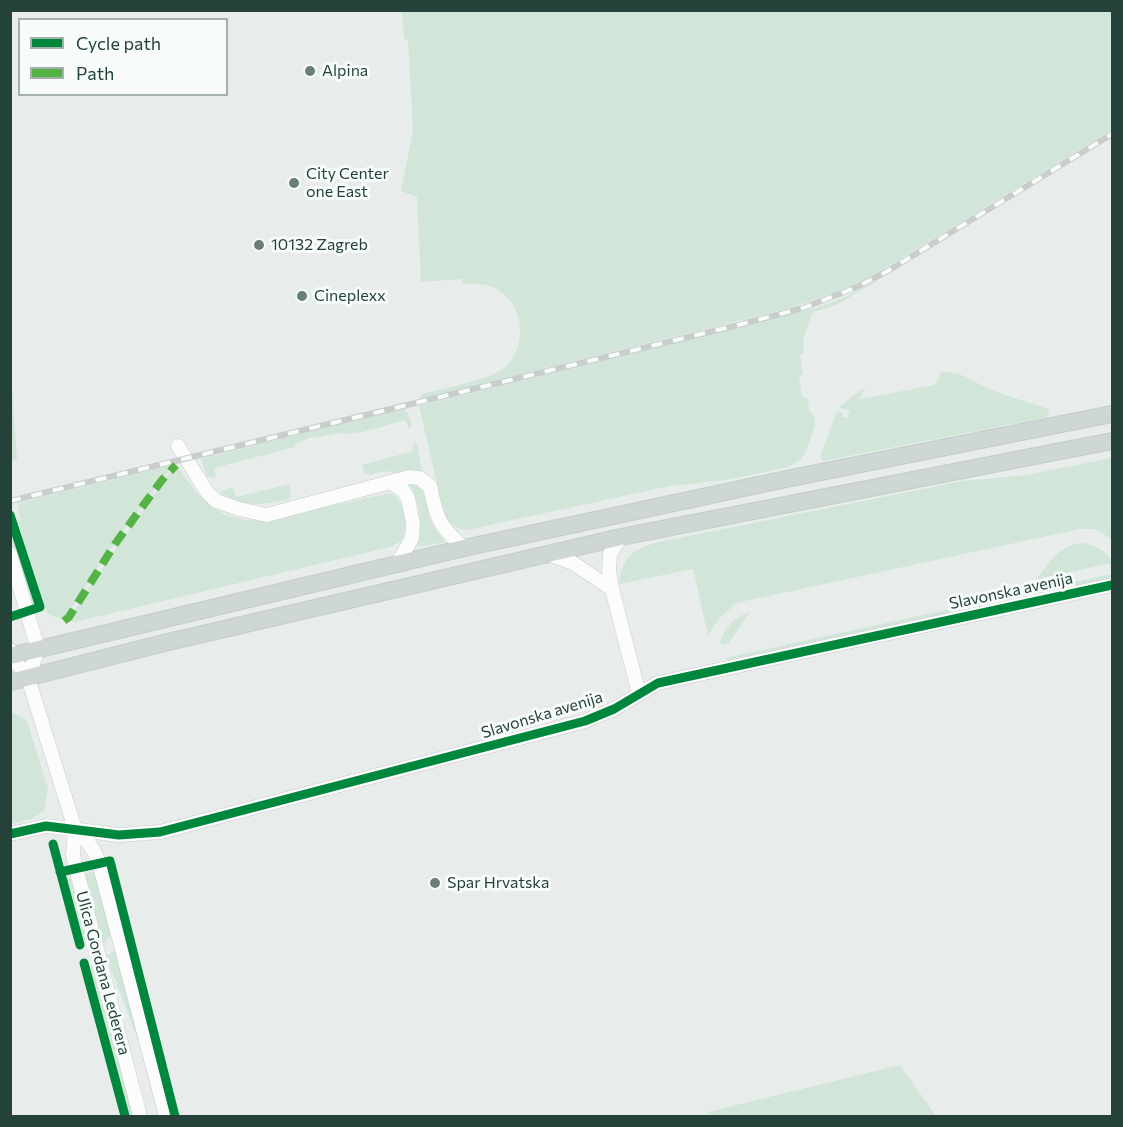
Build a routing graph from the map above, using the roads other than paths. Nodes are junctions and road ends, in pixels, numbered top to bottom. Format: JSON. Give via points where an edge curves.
{"nodes":[{"id":1,"x":1113,"y":414,"type":"edge"},
{"id":2,"x":1113,"y":441,"type":"edge"},
{"id":3,"x":178,"y":446,"type":"dead end"},
{"id":4,"x":392,"y":483,"type":"junction"},
{"id":5,"x":621,"y":537,"type":"junction"},
{"id":6,"x":464,"y":548,"type":"junction"},
{"id":7,"x":10,"y":554,"type":"edge"},
{"id":8,"x":548,"y":554,"type":"junction"},
{"id":9,"x":398,"y":563,"type":"junction"},
{"id":10,"x":1113,"y":585,"type":"edge"},
{"id":11,"x":612,"y":589,"type":"junction"},
{"id":12,"x":38,"y":649,"type":"junction"},
{"id":13,"x":11,"y":654,"type":"edge"},
{"id":14,"x":28,"y":678,"type":"junction"},
{"id":15,"x":10,"y":682,"type":"edge"},
{"id":16,"x":639,"y":694,"type":"junction"},
{"id":17,"x":75,"y":829,"type":"junction"},
{"id":18,"x":10,"y":834,"type":"edge"},
{"id":19,"x":119,"y":835,"type":"junction"},
{"id":20,"x":99,"y":863,"type":"junction"},
{"id":21,"x":140,"y":1116,"type":"edge"},
{"id":22,"x":166,"y":1116,"type":"edge"}],
"edges":[{"from":1,"to":6,"type":"main road"},
{"from":2,"to":5,"type":"main road"},
{"from":3,"to":4,"type":"street","via":[[216,501],[267,514]]},
{"from":4,"to":6,"type":"street","via":[[409,477],[419,478],[430,486],[445,532]]},
{"from":4,"to":9,"type":"street","via":[[408,498],[414,524],[412,538]]},
{"from":5,"to":8,"type":"main road"},
{"from":5,"to":11,"type":"street","via":[[610,554]]},
{"from":6,"to":9,"type":"main road"},
{"from":7,"to":12,"type":"street"},
{"from":8,"to":11,"type":"street","via":[[573,563]]},
{"from":8,"to":14,"type":"main road","via":[[164,642]]},
{"from":9,"to":12,"type":"main road"},
{"from":10,"to":16,"type":"street","name":"Slavonska avenija","via":[[691,675],[658,683]]},
{"from":11,"to":16,"type":"street"},
{"from":12,"to":13,"type":"main road"},
{"from":12,"to":14,"type":"street"},
{"from":13,"to":14,"type":"street","name":"Ulica Gordana Lederera"},
{"from":14,"to":15,"type":"main road"},
{"from":14,"to":17,"type":"street","name":"Ulica Gordana Lederera"},
{"from":16,"to":19,"type":"street","name":"Slavonska avenija","via":[[596,718],[160,832]]},
{"from":17,"to":18,"type":"street","name":"Slavonska avenija","via":[[46,826]]},
{"from":17,"to":19,"type":"street","name":"Slavonska avenija"},
{"from":17,"to":20,"type":"street","name":"Ulica Gordana Lederera","via":[[94,849]]},
{"from":17,"to":21,"type":"street","name":"Ulica Gordana Lederera","via":[[73,855]]},
{"from":19,"to":20,"type":"street","via":[[106,843]]},
{"from":20,"to":22,"type":"street","name":"Ulica Gordana Lederera"}]}
